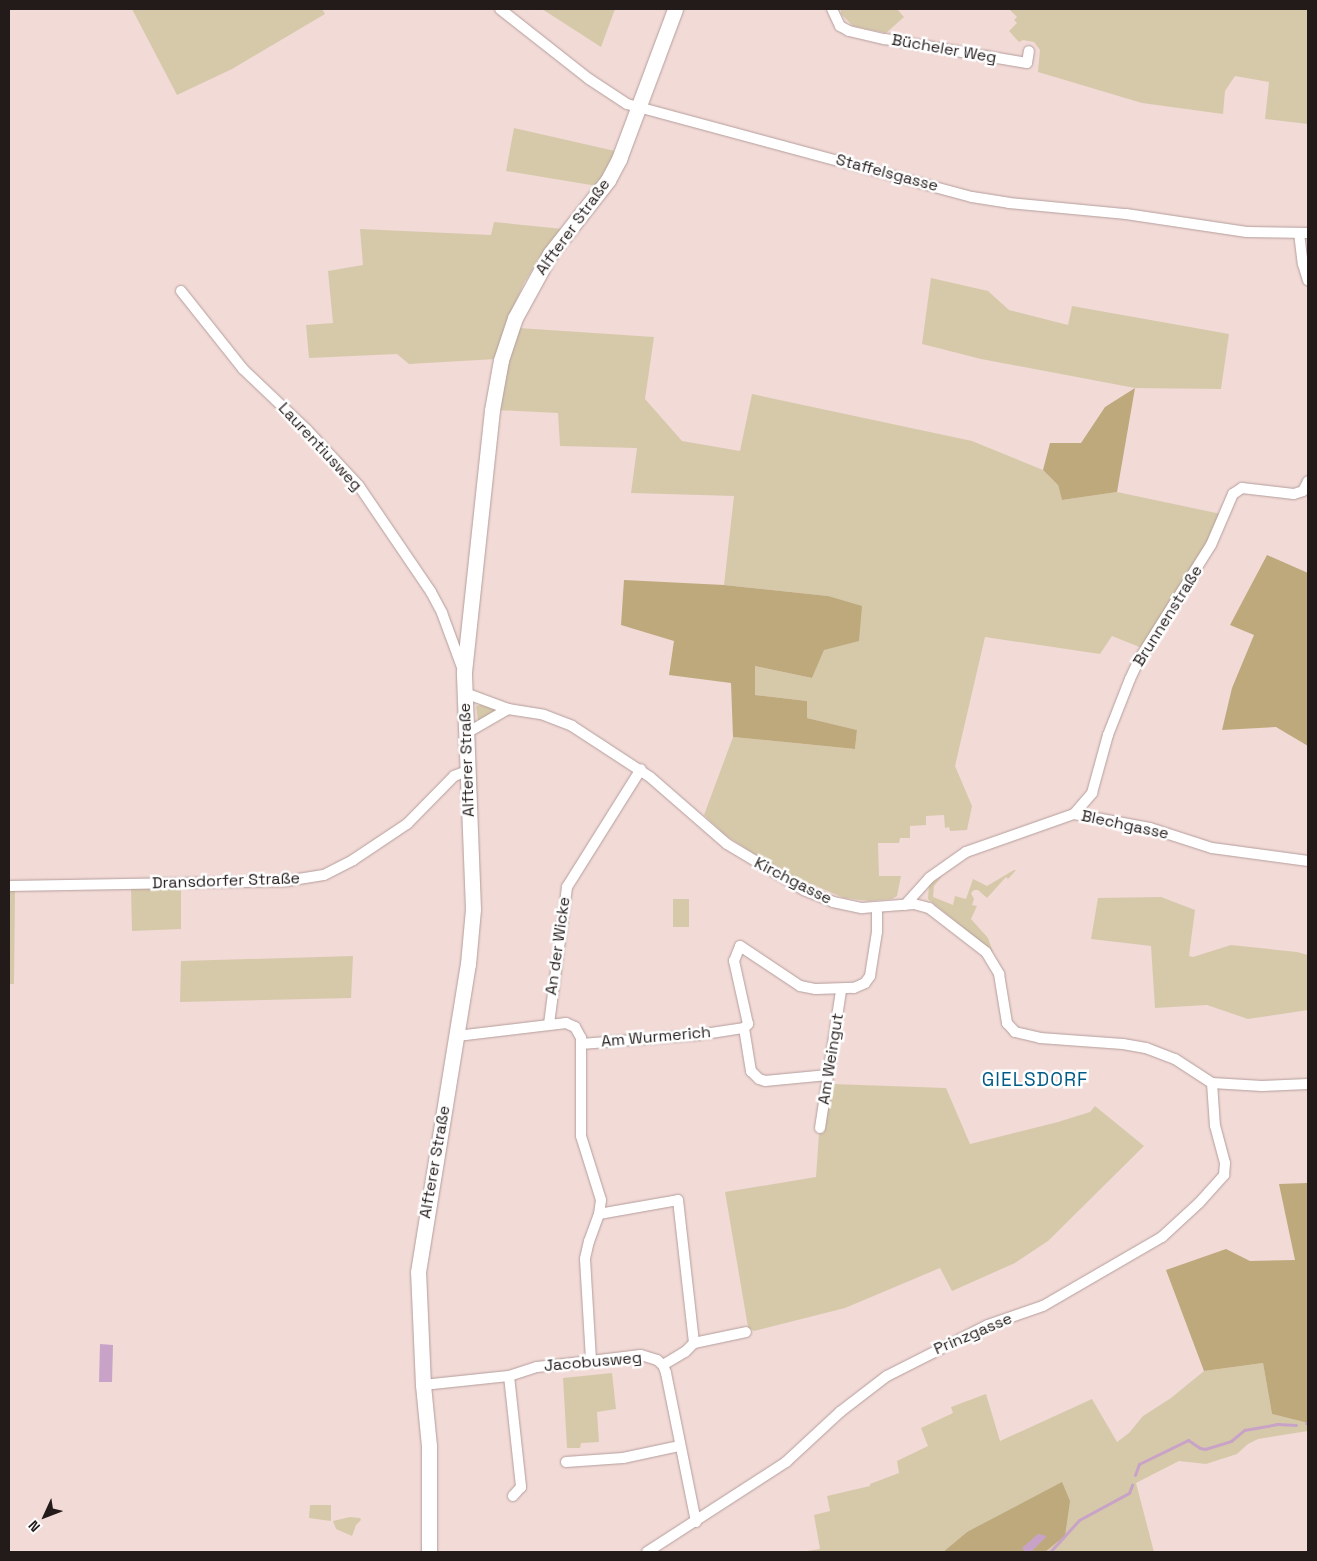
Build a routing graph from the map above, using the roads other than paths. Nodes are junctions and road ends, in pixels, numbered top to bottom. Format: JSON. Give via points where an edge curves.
{"nodes":[{"id":1,"x":500,"y":9,"type":"edge"},
{"id":2,"x":675,"y":9,"type":"edge"},
{"id":3,"x":832,"y":9,"type":"edge"},
{"id":4,"x":1029,"y":51,"type":"dead end"},
{"id":5,"x":638,"y":106,"type":"junction"},
{"id":6,"x":1303,"y":233,"type":"edge"},
{"id":7,"x":1308,"y":280,"type":"edge"},
{"id":8,"x":181,"y":291,"type":"dead end"},
{"id":9,"x":1308,"y":481,"type":"edge"},
{"id":10,"x":464,"y":672,"type":"junction"},
{"id":11,"x":465,"y":693,"type":"junction"},
{"id":12,"x":508,"y":709,"type":"junction"},
{"id":13,"x":465,"y":734,"type":"junction"},
{"id":14,"x":641,"y":769,"type":"junction"},
{"id":15,"x":467,"y":770,"type":"junction"},
{"id":16,"x":1074,"y":814,"type":"junction"},
{"id":17,"x":1308,"y":861,"type":"edge"},
{"id":18,"x":9,"y":886,"type":"edge"},
{"id":19,"x":905,"y":905,"type":"junction"},
{"id":20,"x":877,"y":908,"type":"junction"},
{"id":21,"x":842,"y":990,"type":"junction"},
{"id":22,"x":549,"y":1024,"type":"junction"},
{"id":23,"x":744,"y":1028,"type":"junction"},
{"id":24,"x":457,"y":1036,"type":"junction"},
{"id":25,"x":582,"y":1044,"type":"junction"},
{"id":26,"x":828,"y":1075,"type":"junction"},
{"id":27,"x":1212,"y":1083,"type":"junction"},
{"id":28,"x":1308,"y":1084,"type":"edge"},
{"id":29,"x":820,"y":1128,"type":"dead end"},
{"id":30,"x":599,"y":1214,"type":"junction"},
{"id":31,"x":746,"y":1332,"type":"dead end"},
{"id":32,"x":694,"y":1343,"type":"junction"},
{"id":33,"x":591,"y":1361,"type":"junction"},
{"id":34,"x":663,"y":1365,"type":"junction"},
{"id":35,"x":510,"y":1376,"type":"junction"},
{"id":36,"x":423,"y":1385,"type":"junction"},
{"id":37,"x":679,"y":1446,"type":"junction"},
{"id":38,"x":566,"y":1462,"type":"dead end"},
{"id":39,"x":513,"y":1496,"type":"dead end"},
{"id":40,"x":696,"y":1522,"type":"junction"},
{"id":41,"x":429,"y":1552,"type":"edge"},
{"id":42,"x":647,"y":1552,"type":"edge"}],
"edges":[{"from":1,"to":5,"type":"street","name":"Staffelsgasse","via":[[589,79],[627,104]]},
{"from":2,"to":5,"type":"street","name":"Alfterer Straße"},
{"from":3,"to":4,"type":"street","name":"Bücheler Weg","via":[[835,20],[849,31],[1027,63]]},
{"from":5,"to":6,"type":"street","name":"Staffelsgasse","via":[[972,197],[1126,214],[1247,232]]},
{"from":5,"to":10,"type":"street","name":"Alfterer Straße","via":[[608,180],[532,282],[515,318],[501,360],[492,410]]},
{"from":6,"to":7,"type":"street","via":[[1303,264]]},
{"from":8,"to":10,"type":"street","name":"Laurentiusweg","via":[[243,369],[312,435],[359,486],[431,592]]},
{"from":9,"to":16,"type":"street","name":"Brunnenstraße","via":[[1302,491],[1294,494],[1242,488],[1233,494],[1211,545],[1140,658],[1108,735],[1092,793]]},
{"from":10,"to":11,"type":"street","name":"Alfterer Straße"},
{"from":11,"to":12,"type":"street","name":"Kirchgasse"},
{"from":11,"to":13,"type":"street","name":"Alfterer Straße"},
{"from":12,"to":13,"type":"street"},
{"from":12,"to":14,"type":"street","name":"Kirchgasse","via":[[564,721]]},
{"from":13,"to":15,"type":"street","name":"Alfterer Straße"},
{"from":14,"to":20,"type":"street","name":"Kirchgasse","via":[[715,836],[755,863],[817,896],[848,906]]},
{"from":14,"to":22,"type":"street","name":"An der Wicke","via":[[567,888]]},
{"from":15,"to":18,"type":"street","name":"Dransdorfer Straße","via":[[454,776],[407,824],[324,875],[286,882]]},
{"from":15,"to":24,"type":"street","name":"Alfterer Straße","via":[[473,910]]},
{"from":16,"to":17,"type":"street","name":"Blechgasse","via":[[1150,828],[1212,848]]},
{"from":16,"to":19,"type":"street","name":"Blechgasse","via":[[961,855],[922,884]]},
{"from":19,"to":20,"type":"street","name":"Kirchgasse"},
{"from":19,"to":27,"type":"street","name":"Kirchgasse","via":[[918,904],[929,908],[986,952],[999,974],[1007,1023],[1015,1032],[1040,1038],[1146,1048],[1174,1059]]},
{"from":20,"to":21,"type":"street","via":[[877,932],[869,979],[857,987]]},
{"from":21,"to":23,"type":"street","via":[[800,986],[740,946],[734,961],[748,1024]]},
{"from":21,"to":26,"type":"street","name":"Am Weingut"},
{"from":22,"to":24,"type":"street","name":"Am Wurmerich"},
{"from":22,"to":25,"type":"street","name":"Am Wurmerich","via":[[566,1023],[575,1027]]},
{"from":23,"to":25,"type":"street","name":"Am Wurmerich"},
{"from":23,"to":26,"type":"street","via":[[752,1071],[759,1079]]},
{"from":24,"to":36,"type":"street","name":"Alfterer Straße","via":[[418,1272]]},
{"from":25,"to":30,"type":"street","via":[[581,1136],[601,1200]]},
{"from":26,"to":29,"type":"street","name":"Am Weingut"},
{"from":27,"to":28,"type":"street","name":"Kirchgasse"},
{"from":27,"to":40,"type":"street","name":"Prinzgasse","via":[[1215,1126],[1225,1163],[1224,1175],[1176,1225],[1149,1246],[1043,1306],[988,1325],[887,1376],[840,1412],[786,1462]]},
{"from":30,"to":32,"type":"street","via":[[678,1200]]},
{"from":30,"to":33,"type":"street","via":[[585,1258]]},
{"from":31,"to":32,"type":"street"},
{"from":32,"to":34,"type":"street"},
{"from":33,"to":34,"type":"street","name":"Jacobusweg","via":[[645,1356]]},
{"from":33,"to":35,"type":"street","name":"Jacobusweg","via":[[537,1367]]},
{"from":34,"to":37,"type":"street","name":"Jacobusweg"},
{"from":35,"to":36,"type":"street","name":"Jacobusweg"},
{"from":35,"to":39,"type":"street","via":[[521,1487]]},
{"from":36,"to":41,"type":"street","name":"Alfterer Straße","via":[[429,1446]]},
{"from":37,"to":38,"type":"street","via":[[623,1458]]},
{"from":37,"to":40,"type":"street","name":"Jacobusweg"},
{"from":40,"to":42,"type":"street","name":"Prinzgasse"}]}
